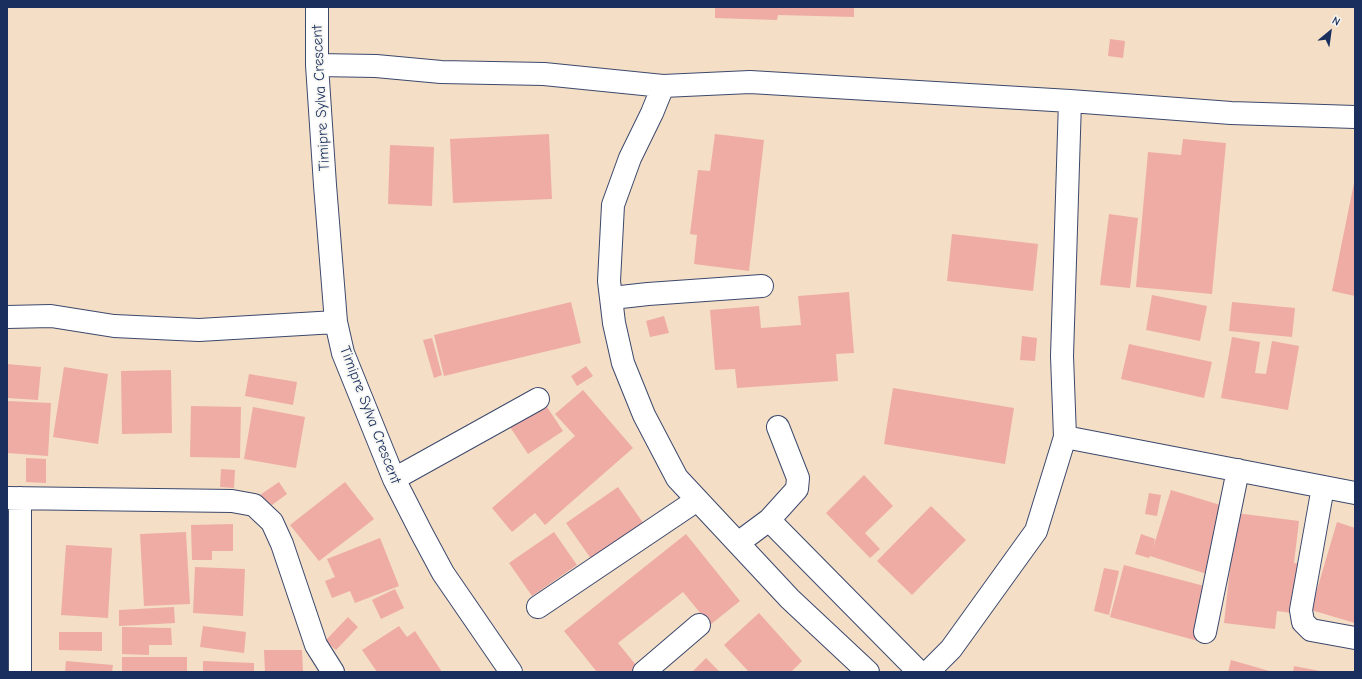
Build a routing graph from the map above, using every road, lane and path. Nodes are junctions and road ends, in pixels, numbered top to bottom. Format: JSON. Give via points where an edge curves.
{"nodes":[{"id":1,"x":317,"y":7,"type":"edge"},
{"id":2,"x":317,"y":65,"type":"junction"},
{"id":3,"x":663,"y":86,"type":"junction"},
{"id":4,"x":1070,"y":101,"type":"junction"},
{"id":5,"x":1355,"y":117,"type":"edge"},
{"id":6,"x":762,"y":286,"type":"dead end"},
{"id":7,"x":612,"y":298,"type":"junction"},
{"id":8,"x":7,"y":317,"type":"edge"},
{"id":9,"x":336,"y":322,"type":"junction"},
{"id":10,"x":538,"y":399,"type":"dead end"},
{"id":11,"x":778,"y":427,"type":"dead end"},
{"id":12,"x":1065,"y":437,"type":"junction"},
{"id":13,"x":1238,"y":470,"type":"junction"},
{"id":14,"x":394,"y":479,"type":"junction"},
{"id":15,"x":1323,"y":487,"type":"junction"},
{"id":16,"x":1355,"y":493,"type":"edge"},
{"id":17,"x":13,"y":498,"type":"edge"},
{"id":18,"x":697,"y":500,"type":"junction"},
{"id":19,"x":769,"y":520,"type":"junction"},
{"id":20,"x":738,"y":543,"type":"junction"},
{"id":21,"x":538,"y":606,"type":"dead end"},
{"id":22,"x":699,"y":624,"type":"dead end"},
{"id":23,"x":1205,"y":632,"type":"dead end"},
{"id":24,"x":1355,"y":638,"type":"edge"},
{"id":25,"x":20,"y":672,"type":"edge"},
{"id":26,"x":333,"y":672,"type":"edge"},
{"id":27,"x":512,"y":672,"type":"edge"},
{"id":28,"x":644,"y":672,"type":"edge"},
{"id":29,"x":868,"y":672,"type":"edge"},
{"id":30,"x":919,"y":672,"type":"edge"},
{"id":31,"x":928,"y":672,"type":"edge"}],
"edges":[{"from":1,"to":2,"type":"street","name":"Timipre Sylva Crescent"},
{"from":2,"to":3,"type":"street","via":[[376,66],[441,72],[544,74]]},
{"from":2,"to":9,"type":"street","name":"Timipre Sylva Crescent"},
{"from":3,"to":4,"type":"street","via":[[750,82]]},
{"from":3,"to":7,"type":"street","via":[[630,158],[613,205],[609,281]]},
{"from":4,"to":5,"type":"street","via":[[1231,113]]},
{"from":4,"to":12,"type":"street","via":[[1062,356]]},
{"from":6,"to":7,"type":"street"},
{"from":7,"to":18,"type":"street","via":[[614,323],[623,363],[644,415],[677,478]]},
{"from":8,"to":9,"type":"street","via":[[51,316],[114,326],[199,330]]},
{"from":9,"to":14,"type":"street","name":"Timipre Sylva Crescent","via":[[343,353]]},
{"from":10,"to":14,"type":"street"},
{"from":11,"to":19,"type":"street","via":[[798,478],[797,489]]},
{"from":12,"to":13,"type":"street"},
{"from":12,"to":31,"type":"street","via":[[1036,531],[951,650]]},
{"from":13,"to":15,"type":"street"},
{"from":13,"to":23,"type":"street"},
{"from":14,"to":27,"type":"street","name":"Timipre Sylva Crescent","via":[[443,573]]},
{"from":15,"to":16,"type":"street"},
{"from":15,"to":24,"type":"street","via":[[1300,610],[1303,622],[1311,630]]},
{"from":17,"to":25,"type":"street"},
{"from":17,"to":26,"type":"street","via":[[232,501],[254,505],[272,522],[282,544],[316,645]]},
{"from":18,"to":20,"type":"street"},
{"from":18,"to":21,"type":"street"},
{"from":19,"to":20,"type":"street"},
{"from":19,"to":30,"type":"street"},
{"from":20,"to":29,"type":"street","via":[[790,599]]},
{"from":22,"to":28,"type":"street"}]}
